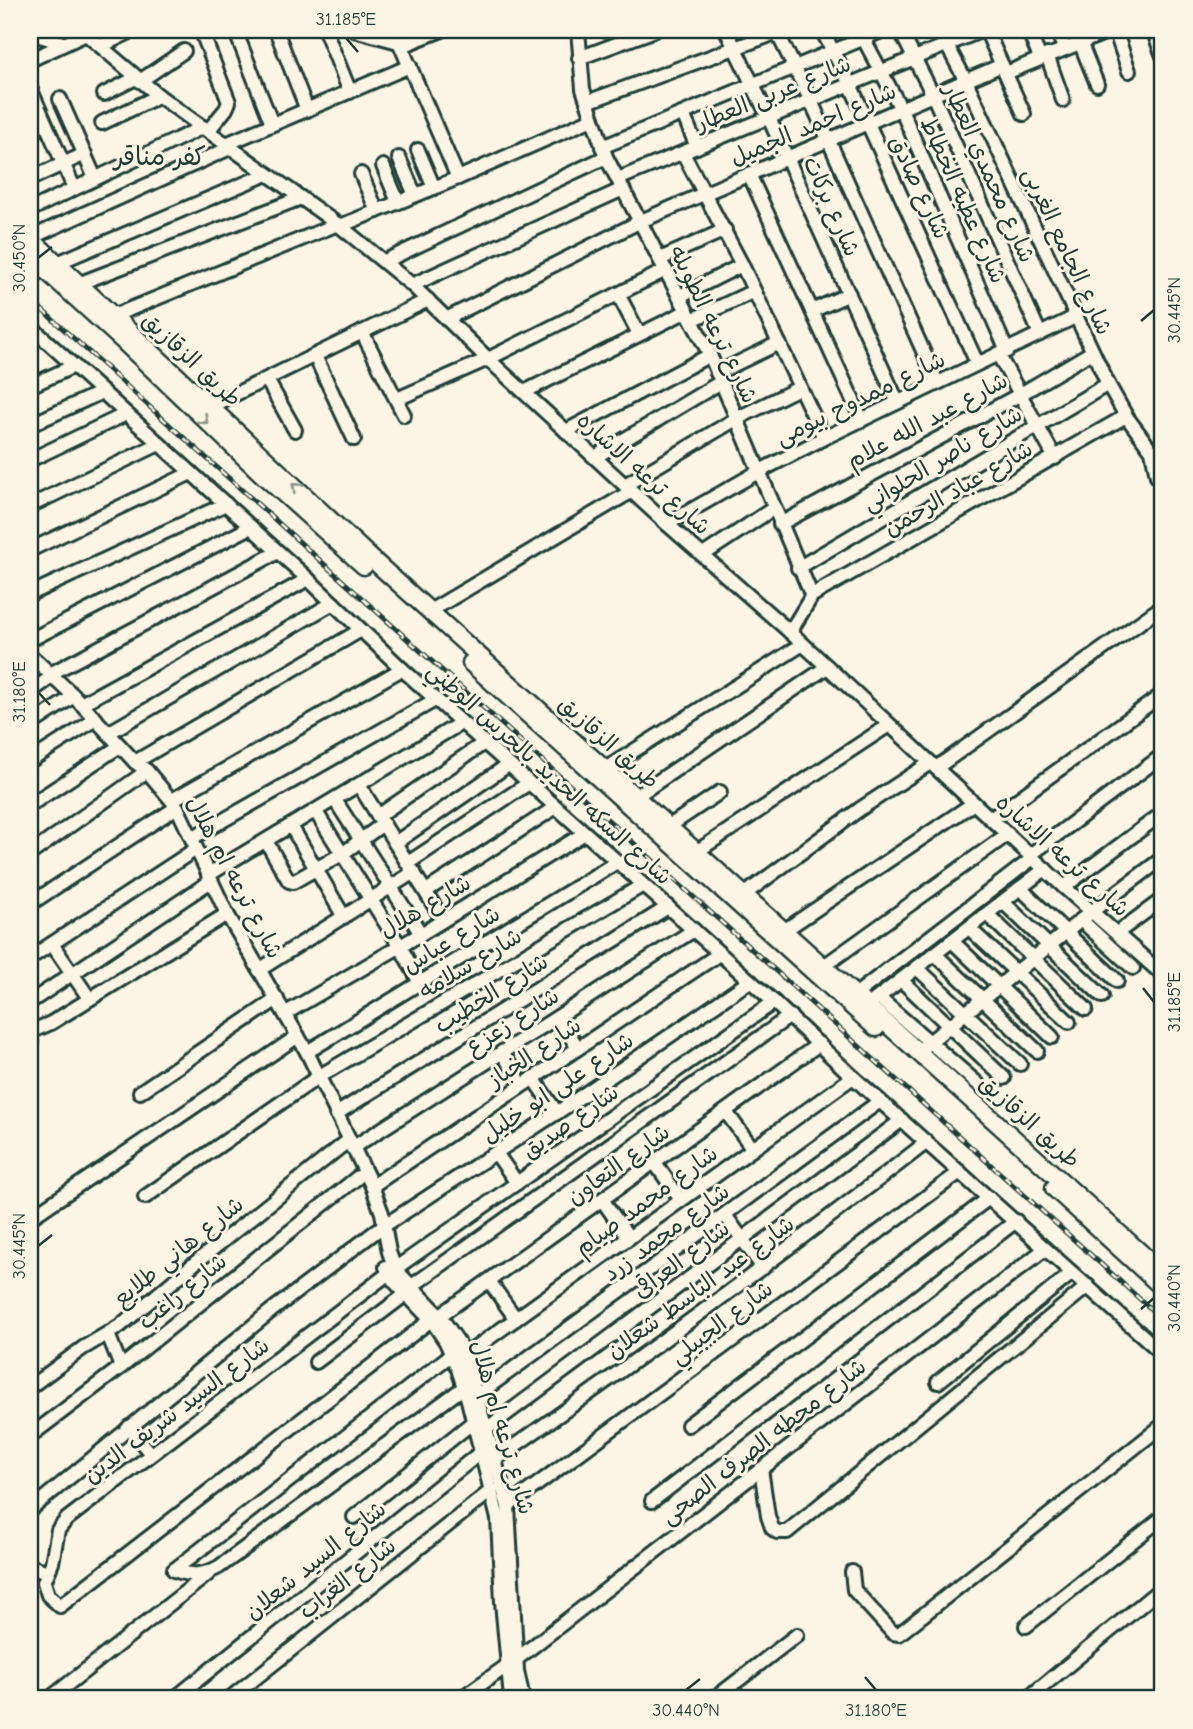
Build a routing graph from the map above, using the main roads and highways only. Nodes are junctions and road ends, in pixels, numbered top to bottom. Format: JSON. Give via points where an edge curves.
{"nodes":[{"id":1,"x":30,"y":238,"type":"edge"},
{"id":2,"x":30,"y":256,"type":"edge"},
{"id":3,"x":30,"y":268,"type":"edge"},
{"id":4,"x":178,"y":396,"type":"junction"},
{"id":5,"x":233,"y":438,"type":"junction"},
{"id":6,"x":474,"y":659,"type":"junction"},
{"id":7,"x":849,"y":994,"type":"junction"},
{"id":8,"x":1163,"y":1273,"type":"edge"},
{"id":9,"x":1163,"y":1288,"type":"edge"}],
"edges":[{"from":1,"to":5,"type":"main road","name":"طريق الزقازيق","via":[[209,407]]},
{"from":2,"to":4,"type":"main road","name":"طريق الزقازيق"},
{"from":3,"to":4,"type":"main road","via":[[170,396]]},
{"from":4,"to":5,"type":"main road","name":"طريق الزقازيق","one_way":true},
{"from":5,"to":6,"type":"main road","name":"طريق الزقازيق"},
{"from":6,"to":5,"type":"main road","name":"طريق الزقازيق","one_way":true,"via":[[430,611]]},
{"from":6,"to":7,"type":"main road","name":"طريق الزقازيق"},
{"from":6,"to":7,"type":"main road","name":"طريق الزقازيق","via":[[745,894]]},
{"from":7,"to":8,"type":"main road","name":"طريق الزقازيق","via":[[873,1002]]},
{"from":7,"to":9,"type":"main road","name":"طريق الزقازيق"}]}
